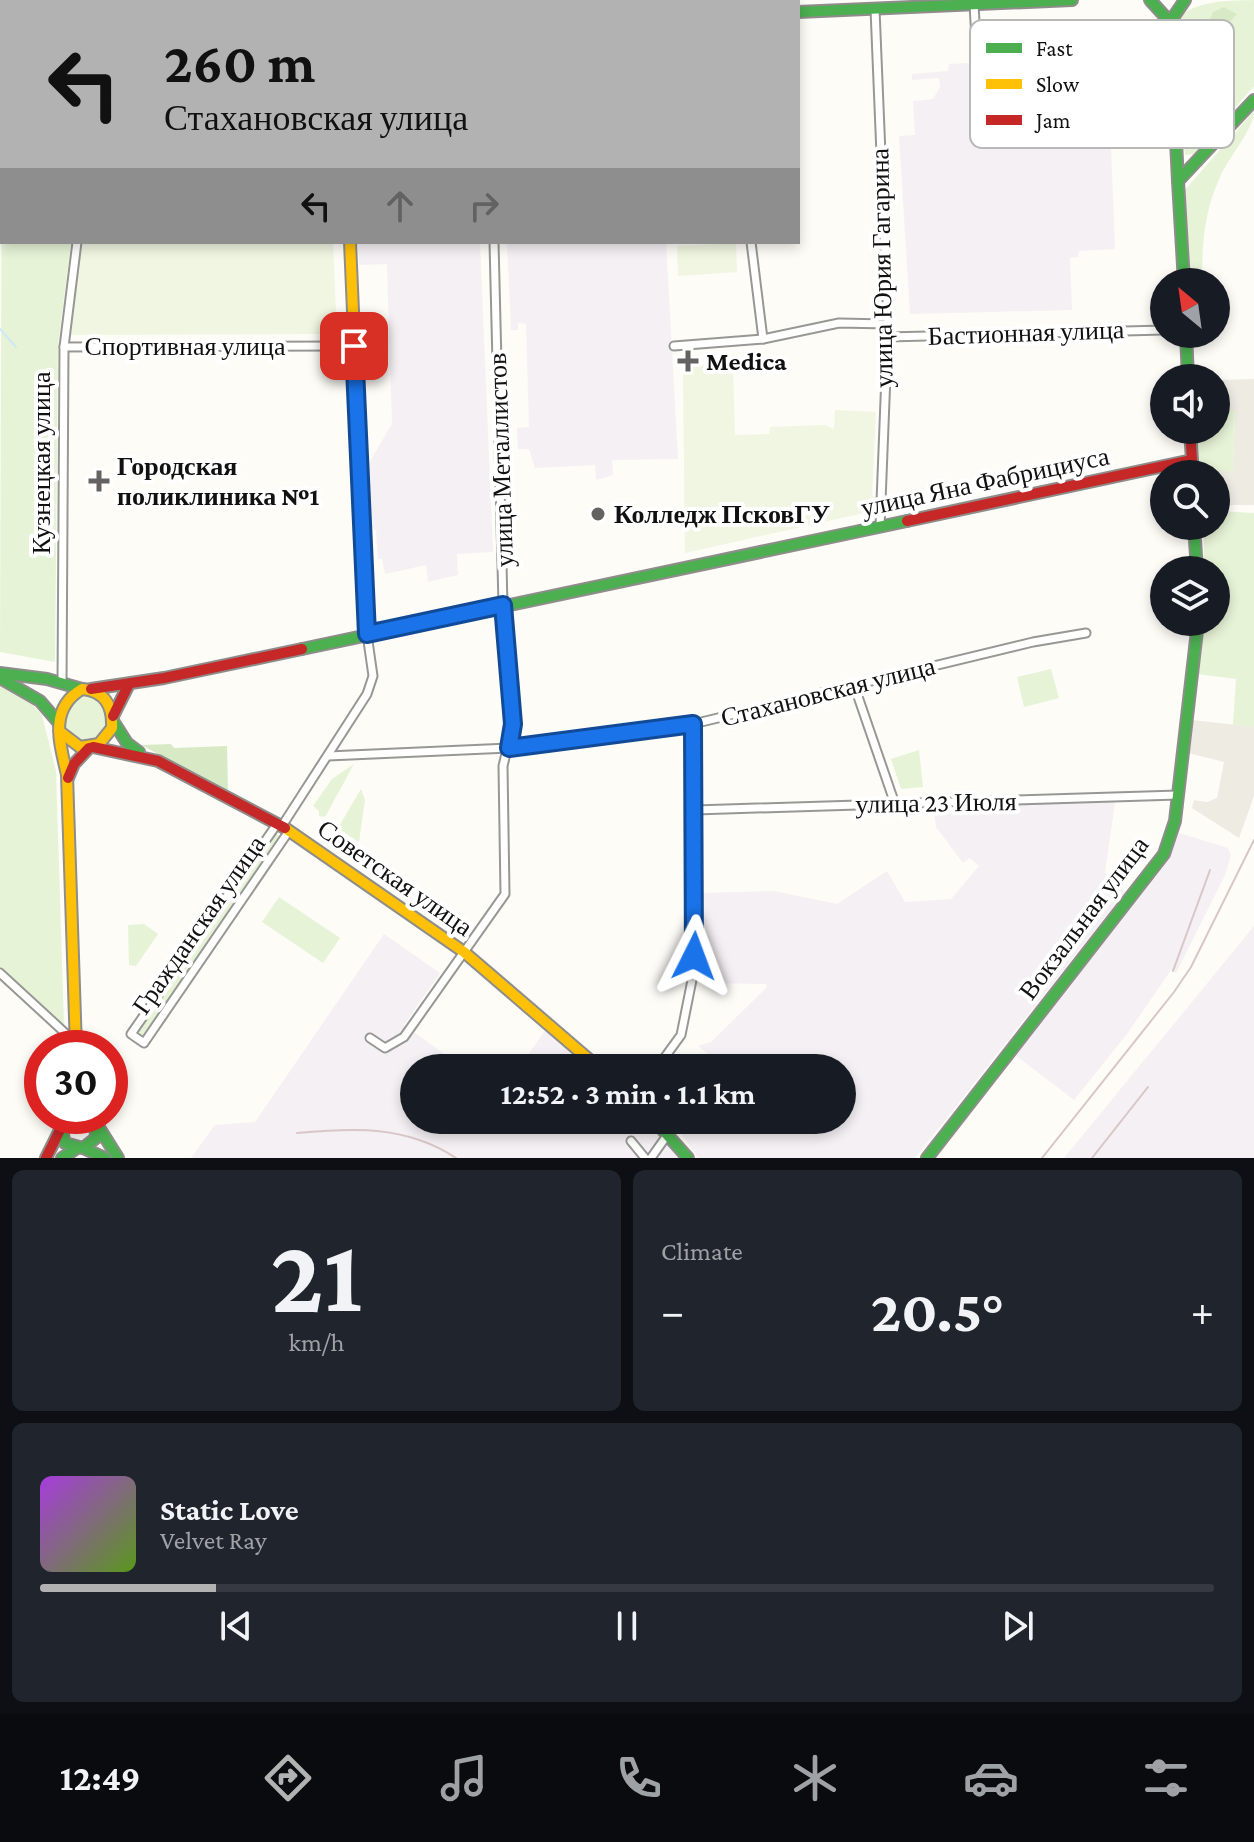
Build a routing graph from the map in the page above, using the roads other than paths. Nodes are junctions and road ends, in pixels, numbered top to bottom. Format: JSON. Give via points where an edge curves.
{"nodes":[{"id":1,"x":1072,"y":0,"type":"edge"},
{"id":2,"x":1150,"y":0,"type":"edge"},
{"id":3,"x":1185,"y":0,"type":"edge"},
{"id":4,"x":974,"y":4,"type":"junction"},
{"id":5,"x":875,"y":9,"type":"junction"},
{"id":6,"x":800,"y":12,"type":"edge"},
{"id":7,"x":975,"y":20,"type":"edge"},
{"id":8,"x":1168,"y":20,"type":"edge"},
{"id":9,"x":1171,"y":20,"type":"edge"},
{"id":10,"x":1254,"y":100,"type":"edge"},
{"id":11,"x":1234,"y":121,"type":"edge"},
{"id":12,"x":1176,"y":148,"type":"edge"},
{"id":13,"x":1209,"y":148,"type":"edge"},
{"id":14,"x":1178,"y":181,"type":"junction"},
{"id":15,"x":77,"y":244,"type":"edge"},
{"id":16,"x":350,"y":244,"type":"edge"},
{"id":17,"x":494,"y":244,"type":"edge"},
{"id":18,"x":751,"y":244,"type":"edge"},
{"id":19,"x":1183,"y":268,"type":"edge"},
{"id":20,"x":888,"y":324,"type":"junction"},
{"id":21,"x":1150,"y":330,"type":"edge"},
{"id":22,"x":887,"y":337,"type":"junction"},
{"id":23,"x":763,"y":339,"type":"junction"},
{"id":24,"x":354,"y":346,"type":"junction"},
{"id":25,"x":674,"y":346,"type":"dead end"},
{"id":26,"x":64,"y":347,"type":"junction"},
{"id":27,"x":1191,"y":444,"type":"edge"},
{"id":28,"x":1192,"y":460,"type":"edge"},
{"id":29,"x":1150,"y":469,"type":"edge"},
{"id":30,"x":880,"y":527,"type":"junction"},
{"id":31,"x":503,"y":605,"type":"junction"},
{"id":32,"x":1086,"y":633,"type":"dead end"},
{"id":33,"x":367,"y":634,"type":"junction"},
{"id":34,"x":1196,"y":636,"type":"edge"},
{"id":35,"x":0,"y":676,"type":"edge"},
{"id":36,"x":62,"y":684,"type":"junction"},
{"id":37,"x":129,"y":684,"type":"junction"},
{"id":38,"x":854,"y":685,"type":"junction"},
{"id":39,"x":86,"y":689,"type":"junction"},
{"id":40,"x":113,"y":718,"type":"junction"},
{"id":41,"x":693,"y":724,"type":"junction"},
{"id":42,"x":59,"y":727,"type":"junction"},
{"id":43,"x":91,"y":747,"type":"junction"},
{"id":44,"x":509,"y":748,"type":"junction"},
{"id":45,"x":144,"y":756,"type":"junction"},
{"id":46,"x":328,"y":756,"type":"junction"},
{"id":47,"x":67,"y":782,"type":"junction"},
{"id":48,"x":1178,"y":795,"type":"junction"},
{"id":49,"x":895,"y":804,"type":"junction"},
{"id":50,"x":695,"y":810,"type":"junction"},
{"id":51,"x":283,"y":827,"type":"junction"},
{"id":52,"x":464,"y":952,"type":"junction"},
{"id":53,"x":0,"y":973,"type":"edge"},
{"id":54,"x":59,"y":1030,"type":"edge"},
{"id":55,"x":75,"y":1030,"type":"edge"},
{"id":56,"x":370,"y":1038,"type":"dead end"},
{"id":57,"x":583,"y":1054,"type":"edge"},
{"id":58,"x":668,"y":1054,"type":"edge"},
{"id":59,"x":57,"y":1134,"type":"edge"},
{"id":60,"x":63,"y":1134,"type":"edge"},
{"id":61,"x":95,"y":1134,"type":"edge"},
{"id":62,"x":103,"y":1134,"type":"edge"},
{"id":63,"x":668,"y":1134,"type":"joint"},
{"id":64,"x":631,"y":1141,"type":"dead end"},
{"id":65,"x":80,"y":1148,"type":"junction"},
{"id":66,"x":46,"y":1158,"type":"edge"},
{"id":67,"x":62,"y":1158,"type":"edge"},
{"id":68,"x":105,"y":1158,"type":"edge"},
{"id":69,"x":118,"y":1158,"type":"edge"},
{"id":70,"x":645,"y":1158,"type":"edge"},
{"id":71,"x":651,"y":1158,"type":"edge"},
{"id":72,"x":688,"y":1158,"type":"edge"},
{"id":73,"x":927,"y":1158,"type":"edge"}],
"edges":[{"from":1,"to":4,"type":"main road"},
{"from":2,"to":8,"type":"main road"},
{"from":3,"to":9,"type":"main road"},
{"from":4,"to":5,"type":"main road"},
{"from":4,"to":7,"type":"street"},
{"from":5,"to":6,"type":"main road"},
{"from":5,"to":20,"type":"street","name":"улица Юрия Гагарина"},
{"from":10,"to":11,"type":"main road"},
{"from":12,"to":14,"type":"main road"},
{"from":13,"to":14,"type":"main road"},
{"from":14,"to":19,"type":"main road"},
{"from":15,"to":26,"type":"street","name":"Кузнецкая улица"},
{"from":16,"to":24,"type":"main road","name":"Гражданская улица"},
{"from":17,"to":31,"type":"street","name":"улица Металлистов"},
{"from":18,"to":23,"type":"street"},
{"from":20,"to":22,"type":"street","name":"улица Юрия Гагарина"},
{"from":20,"to":23,"type":"street","via":[[839,323]]},
{"from":21,"to":22,"type":"street","name":"Бастионная улица"},
{"from":22,"to":30,"type":"street","name":"улица Юрия Гагарина"},
{"from":23,"to":25,"type":"street"},
{"from":24,"to":26,"type":"street","name":"Спортивная улица"},
{"from":24,"to":33,"type":"main road","name":"Гражданская улица"},
{"from":26,"to":36,"type":"street","name":"Кузнецкая улица"},
{"from":27,"to":28,"type":"main road"},
{"from":29,"to":30,"type":"main road","name":"улица Яна Фабрициуса"},
{"from":30,"to":31,"type":"main road","name":"улица Яна Фабрициуса"},
{"from":31,"to":33,"type":"main road","name":"улица Яна Фабрициуса"},
{"from":31,"to":44,"type":"street","name":"улица Металлистов","via":[[513,724]]},
{"from":32,"to":38,"type":"street","name":"Стахановская улица"},
{"from":33,"to":37,"type":"main road","name":"улица Яна Фабрициуса"},
{"from":33,"to":46,"type":"street","name":"Гражданская улица","via":[[371,685]]},
{"from":34,"to":48,"type":"main road","name":"Вокзальная улица"},
{"from":35,"to":36,"type":"main road"},
{"from":35,"to":42,"type":"main road","via":[[47,706]]},
{"from":36,"to":39,"type":"main road"},
{"from":37,"to":39,"type":"main road","name":"улица Яна Фабрициуса"},
{"from":37,"to":40,"type":"main road"},
{"from":38,"to":41,"type":"street","name":"Стахановская улица"},
{"from":38,"to":49,"type":"street"},
{"from":39,"to":40,"type":"main road","via":[[104,696]]},
{"from":39,"to":42,"type":"main road","via":[[61,705]]},
{"from":40,"to":43,"type":"main road","via":[[105,740]]},
{"from":40,"to":45,"type":"main road","name":"Советская улица","via":[[127,743]]},
{"from":41,"to":44,"type":"street","name":"Стахановская улица"},
{"from":41,"to":50,"type":"street"},
{"from":42,"to":43,"type":"main road","via":[[72,745]]},
{"from":42,"to":47,"type":"main road"},
{"from":43,"to":45,"type":"main road","name":"Советская улица"},
{"from":43,"to":47,"type":"main road","via":[[71,768]]},
{"from":44,"to":46,"type":"street","name":"Стахановская улица"},
{"from":44,"to":52,"type":"street","name":"улица Металлистов","via":[[503,766],[505,894]]},
{"from":45,"to":51,"type":"main road","name":"Советская улица"},
{"from":46,"to":51,"type":"street","name":"Гражданская улица"},
{"from":47,"to":55,"type":"main road"},
{"from":48,"to":49,"type":"street","name":"улица 23 Июля"},
{"from":48,"to":73,"type":"main road","name":"Вокзальная улица","via":[[1160,861]]},
{"from":49,"to":50,"type":"street","name":"улица 23 Июля"},
{"from":50,"to":58,"type":"street","via":[[696,928],[690,1002],[679,1040]]},
{"from":51,"to":51,"type":"street","name":"Гражданская улица","via":[[144,1043],[131,1034]]},
{"from":51,"to":52,"type":"main road","name":"Советская улица"},
{"from":52,"to":56,"type":"street","name":"улица Металлистов","via":[[404,1037],[385,1048]]},
{"from":52,"to":57,"type":"main road","name":"Советская улица"},
{"from":53,"to":54,"type":"street"},
{"from":59,"to":66,"type":"main road"},
{"from":60,"to":65,"type":"main road","via":[[63,1139]]},
{"from":61,"to":65,"type":"main road"},
{"from":62,"to":69,"type":"main road"},
{"from":63,"to":71,"type":"street"},
{"from":63,"to":72,"type":"main road"},
{"from":64,"to":70,"type":"street"},
{"from":65,"to":67,"type":"main road"},
{"from":65,"to":68,"type":"main road"}]}
